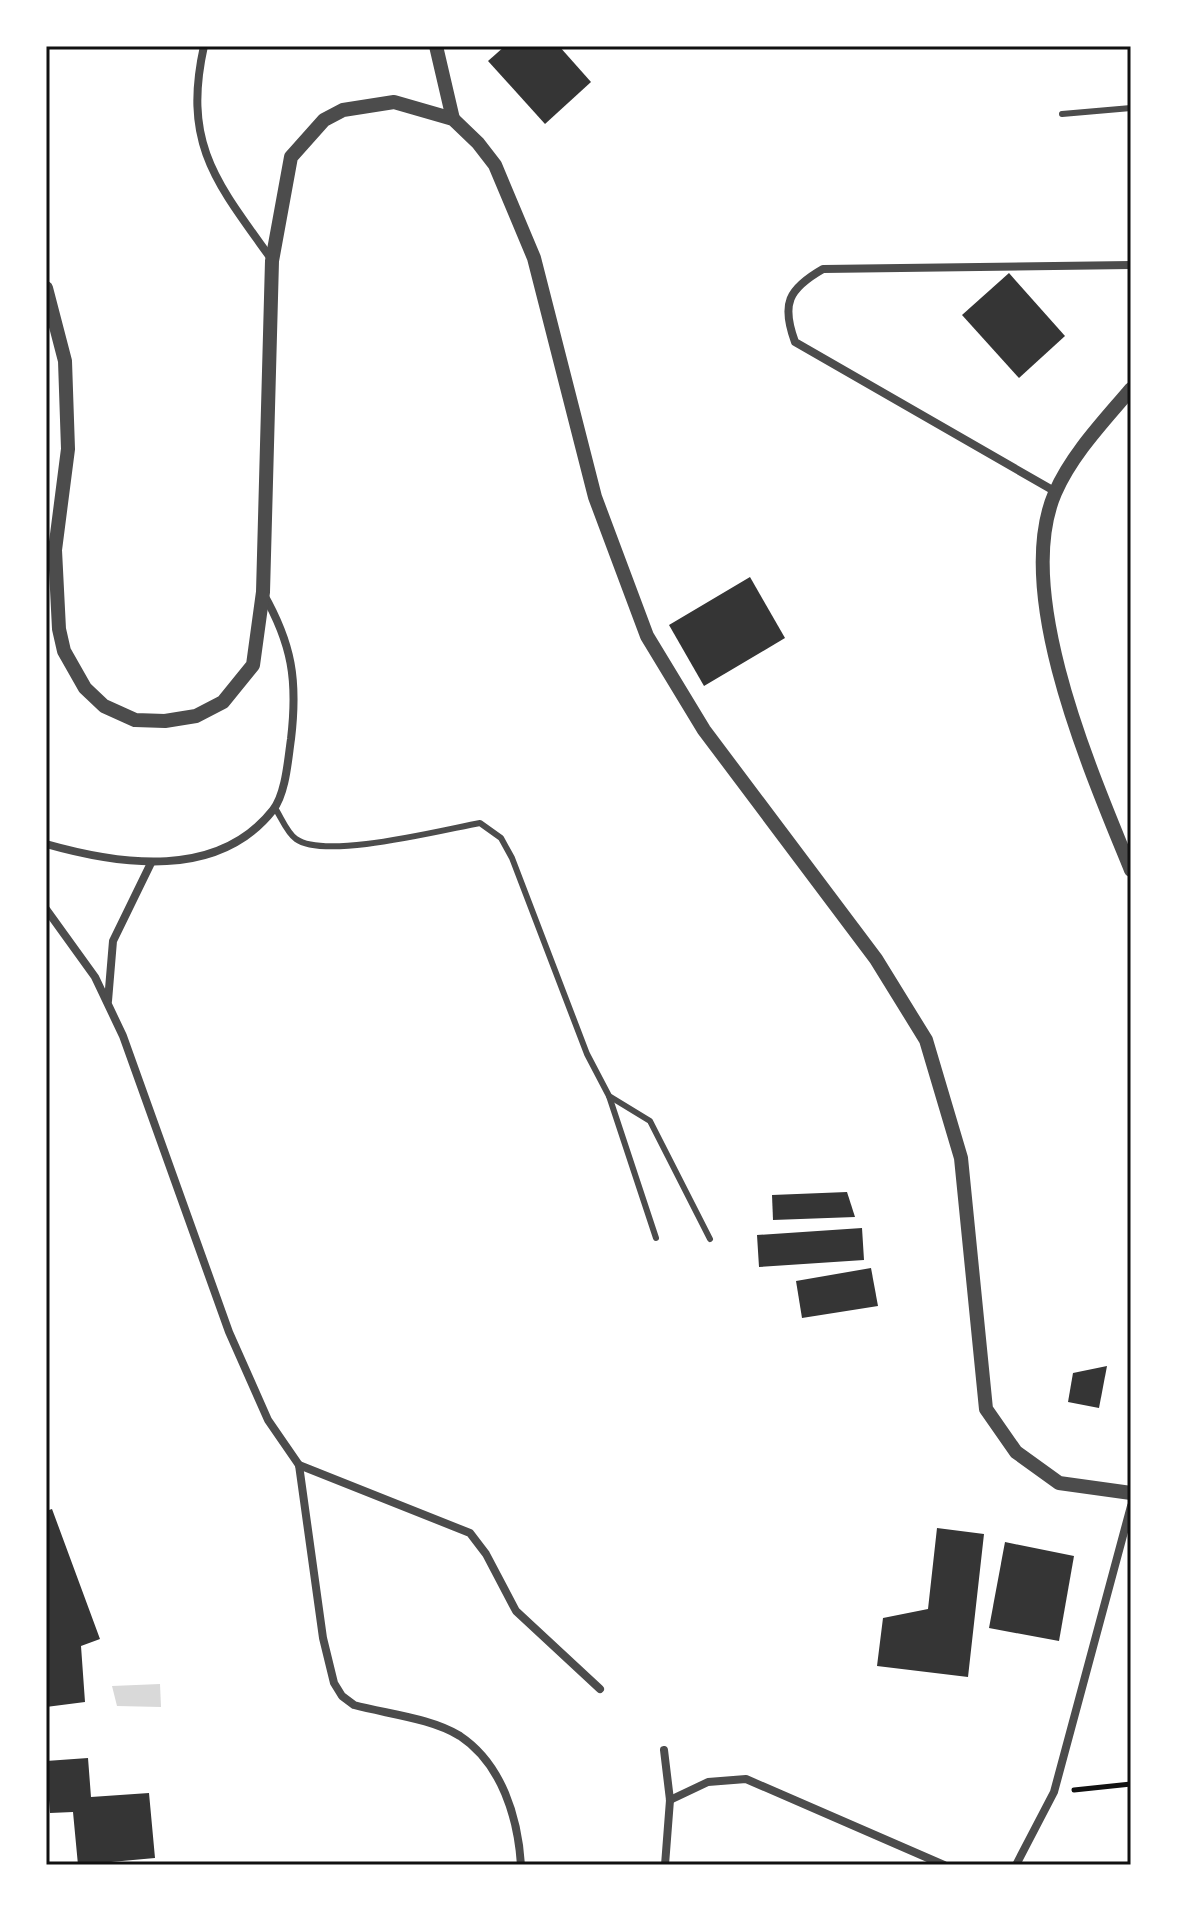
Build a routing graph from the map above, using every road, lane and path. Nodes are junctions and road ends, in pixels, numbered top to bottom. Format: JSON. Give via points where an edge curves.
{"nodes":[{"id":1,"x":204,"y":46,"type":"edge"},
{"id":2,"x":436,"y":46,"type":"edge"},
{"id":3,"x":1131,"y":108,"type":"edge"},
{"id":4,"x":1062,"y":114,"type":"dead end"},
{"id":5,"x":453,"y":119,"type":"junction"},
{"id":6,"x":272,"y":261,"type":"junction"},
{"id":7,"x":1131,"y":265,"type":"edge"},
{"id":8,"x":46,"y":288,"type":"edge"},
{"id":9,"x":1131,"y":389,"type":"edge"},
{"id":10,"x":1056,"y":492,"type":"junction"},
{"id":11,"x":263,"y":592,"type":"junction"},
{"id":12,"x":275,"y":808,"type":"junction"},
{"id":13,"x":46,"y":844,"type":"edge"},
{"id":14,"x":151,"y":863,"type":"junction"},
{"id":15,"x":1131,"y":870,"type":"edge"},
{"id":16,"x":46,"y":909,"type":"edge"},
{"id":17,"x":108,"y":1006,"type":"junction"},
{"id":18,"x":609,"y":1096,"type":"junction"},
{"id":19,"x":656,"y":1238,"type":"dead end"},
{"id":20,"x":710,"y":1239,"type":"dead end"},
{"id":21,"x":299,"y":1465,"type":"junction"},
{"id":22,"x":1131,"y":1493,"type":"edge"},
{"id":23,"x":1131,"y":1506,"type":"edge"},
{"id":24,"x":600,"y":1689,"type":"dead end"},
{"id":25,"x":664,"y":1750,"type":"dead end"},
{"id":26,"x":1131,"y":1784,"type":"edge"},
{"id":27,"x":1054,"y":1792,"type":"junction"},
{"id":28,"x":670,"y":1800,"type":"junction"},
{"id":29,"x":521,"y":1865,"type":"edge"},
{"id":30,"x":665,"y":1865,"type":"edge"},
{"id":31,"x":944,"y":1865,"type":"edge"},
{"id":32,"x":1016,"y":1865,"type":"edge"}],
"edges":[{"from":1,"to":6,"type":"street","via":[[196,111],[203,151],[225,194]]},
{"from":2,"to":5,"type":"street"},
{"from":3,"to":4,"type":"lane"},
{"from":5,"to":6,"type":"street","via":[[394,102],[343,110],[324,120],[291,157]]},
{"from":5,"to":22,"type":"street","via":[[495,165],[529,243],[595,497],[647,636],[704,730],[876,959],[926,1040],[961,1158],[986,1409],[1016,1452],[1059,1483]]},
{"from":6,"to":11,"type":"street"},
{"from":7,"to":10,"type":"street","via":[[823,269],[800,282],[790,297],[787,320],[795,342]]},
{"from":8,"to":11,"type":"street","via":[[65,361],[68,449],[55,550],[59,629],[64,651],[85,688],[104,706],[135,720],[196,716],[223,702],[253,665]]},
{"from":9,"to":10,"type":"street","via":[[1087,441]]},
{"from":10,"to":15,"type":"street","via":[[1046,524],[1041,575],[1055,650],[1091,773]]},
{"from":11,"to":12,"type":"street","via":[[285,632],[294,714],[288,765]]},
{"from":12,"to":14,"type":"street","via":[[250,832],[222,848]]},
{"from":12,"to":18,"type":"lane","via":[[293,838],[312,847],[355,845],[480,823],[501,838],[587,1054]]},
{"from":13,"to":14,"type":"street","via":[[90,857]]},
{"from":14,"to":17,"type":"street","via":[[113,941]]},
{"from":16,"to":17,"type":"street","via":[[95,977]]},
{"from":17,"to":21,"type":"street","via":[[229,1332],[268,1420]]},
{"from":18,"to":19,"type":"lane"},
{"from":18,"to":20,"type":"lane","via":[[650,1121]]},
{"from":21,"to":24,"type":"street","via":[[470,1533],[516,1611]]},
{"from":21,"to":29,"type":"street","via":[[334,1683],[354,1705],[461,1737],[511,1804]]},
{"from":23,"to":27,"type":"street"},
{"from":25,"to":28,"type":"street"},
{"from":26,"to":27,"type":"path"},
{"from":27,"to":32,"type":"street"},
{"from":28,"to":30,"type":"street"},
{"from":28,"to":31,"type":"street","via":[[708,1782],[746,1779]]}]}
